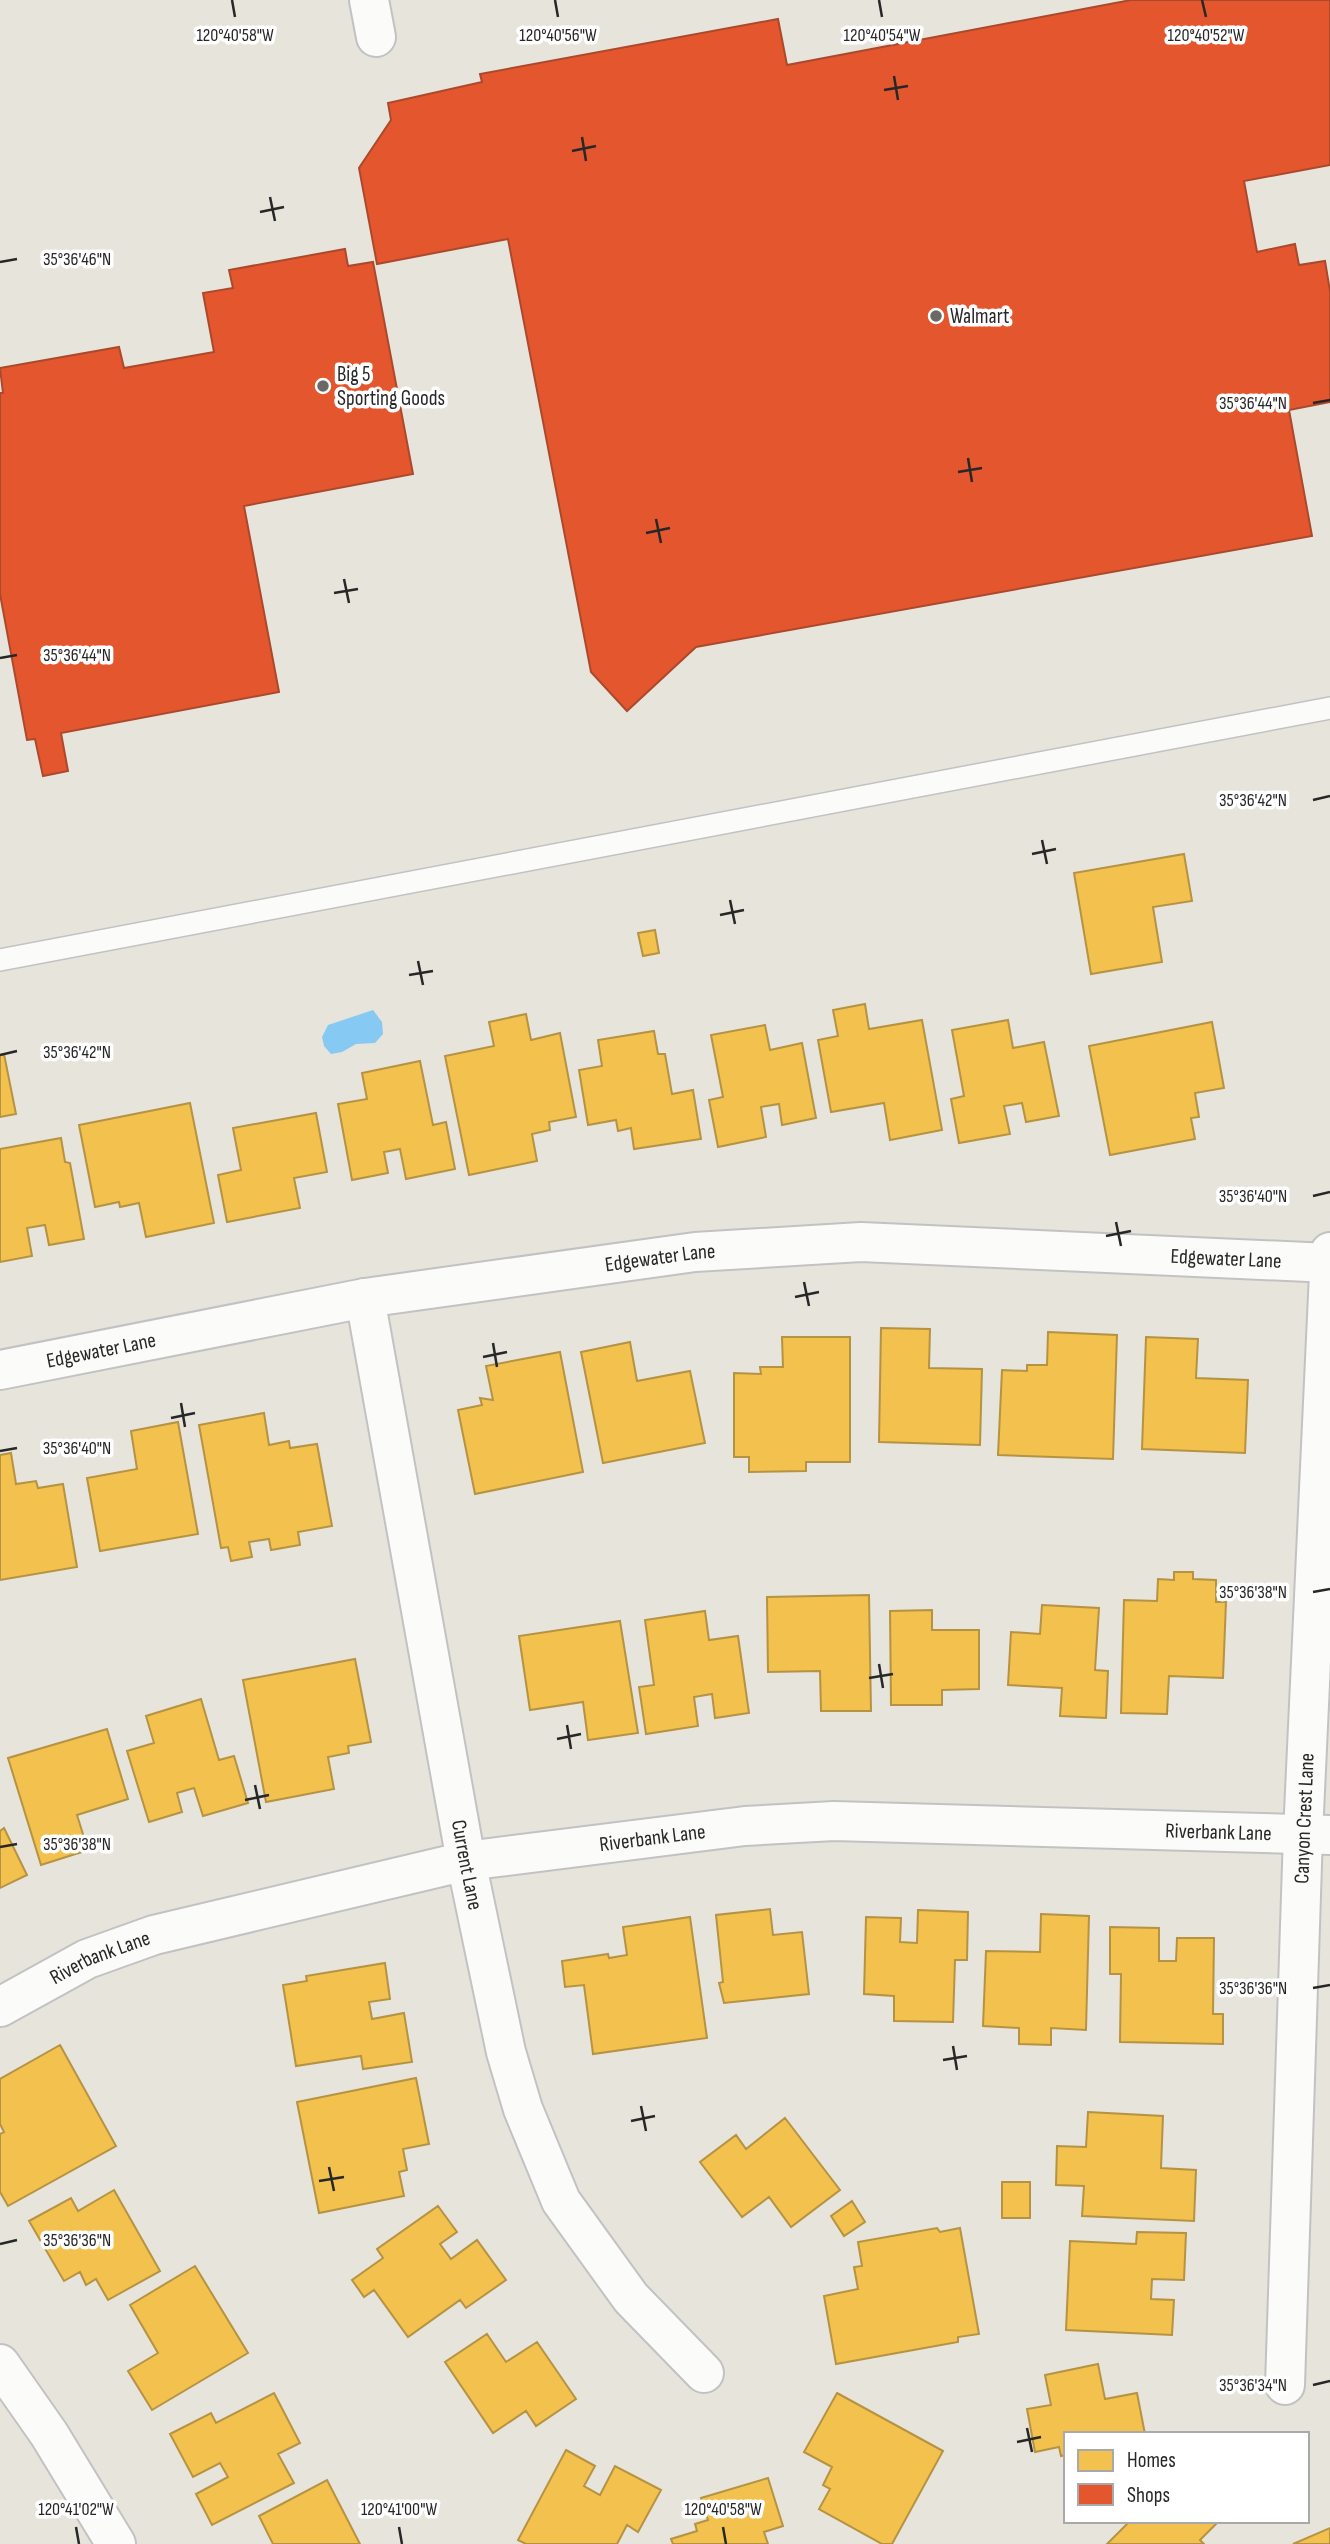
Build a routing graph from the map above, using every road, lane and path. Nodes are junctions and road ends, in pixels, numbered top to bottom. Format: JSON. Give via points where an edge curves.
{"nodes":[{"id":1,"x":369,"y":0,"type":"edge"},
{"id":2,"x":376,"y":37,"type":"dead end"},
{"id":3,"x":1330,"y":708,"type":"edge"},
{"id":4,"x":0,"y":960,"type":"edge"},
{"id":5,"x":1330,"y":1252,"type":"edge"},
{"id":6,"x":1330,"y":1263,"type":"edge"},
{"id":7,"x":365,"y":1298,"type":"junction"},
{"id":8,"x":0,"y":1370,"type":"edge"},
{"id":9,"x":1317,"y":1834,"type":"edge"},
{"id":10,"x":466,"y":1861,"type":"junction"},
{"id":11,"x":0,"y":2007,"type":"edge"},
{"id":12,"x":0,"y":2364,"type":"edge"},
{"id":13,"x":704,"y":2373,"type":"dead end"},
{"id":14,"x":1284,"y":2385,"type":"dead end"},
{"id":15,"x":116,"y":2544,"type":"edge"}],
"edges":[{"from":1,"to":2,"type":"street"},
{"from":3,"to":4,"type":"lane"},
{"from":5,"to":6,"type":"street","name":"Canyon Crest Lane"},
{"from":6,"to":7,"type":"street","name":"Edgewater Lane","via":[[861,1242],[695,1252]]},
{"from":6,"to":9,"type":"street","name":"Canyon Crest Lane"},
{"from":7,"to":8,"type":"street","name":"Edgewater Lane"},
{"from":7,"to":10,"type":"street","name":"Current Lane"},
{"from":9,"to":10,"type":"street","name":"Riverbank Lane","via":[[834,1821],[745,1826]]},
{"from":9,"to":14,"type":"street","name":"Canyon Crest Lane"},
{"from":10,"to":11,"type":"street","name":"Riverbank Lane","via":[[154,1935],[87,1959]]},
{"from":10,"to":13,"type":"street","name":"Current Lane","via":[[506,2052],[523,2109],[561,2202],[631,2298]]},
{"from":12,"to":15,"type":"street"}]}
